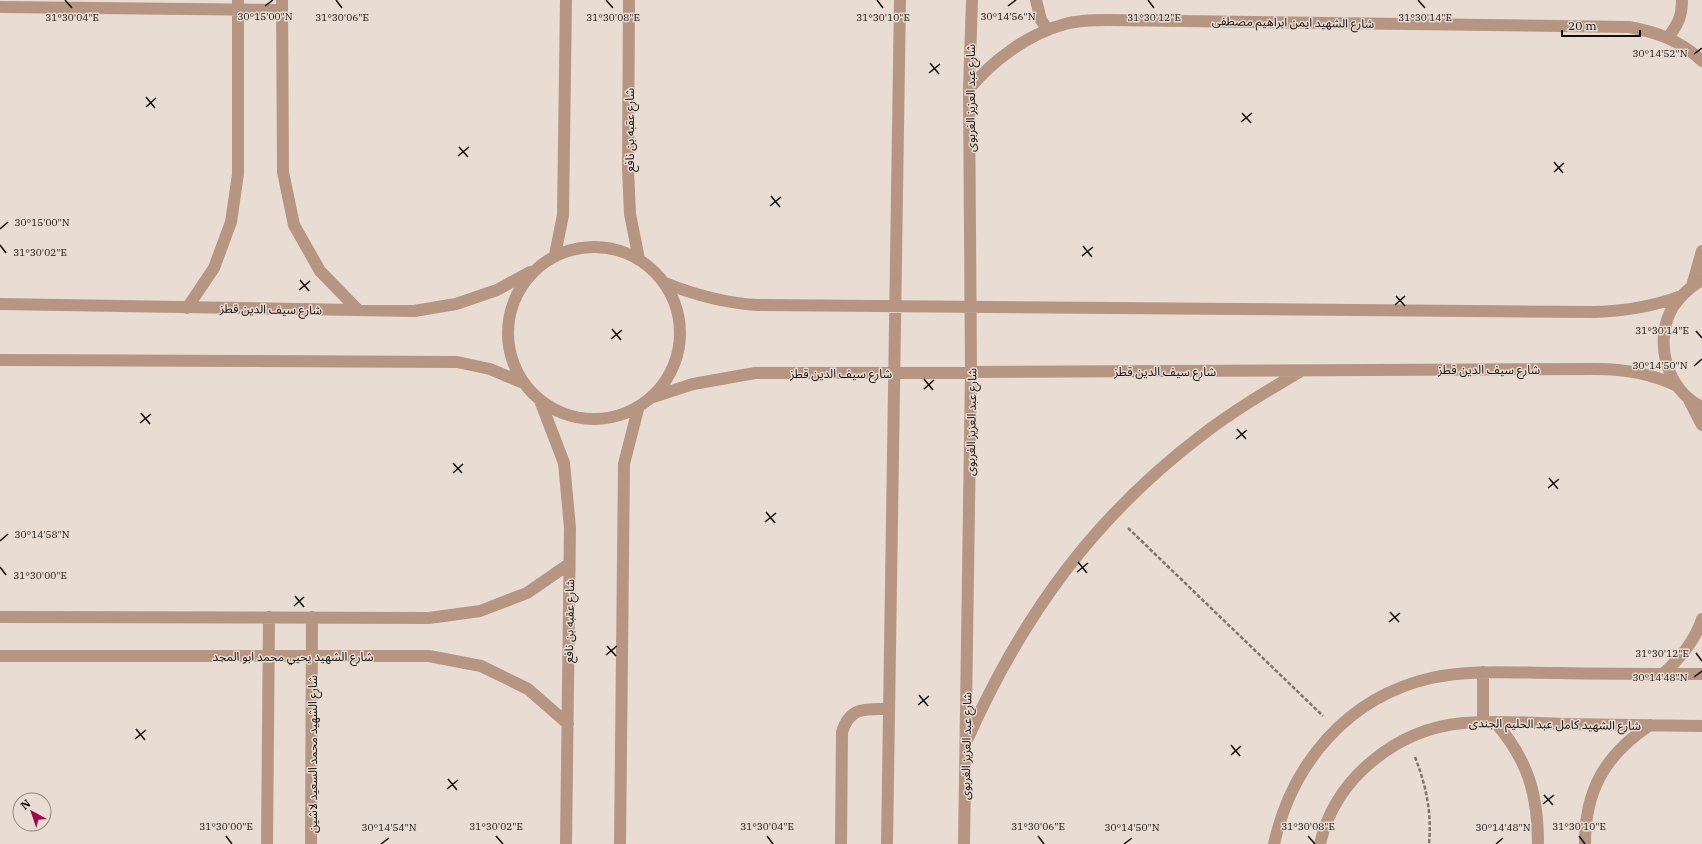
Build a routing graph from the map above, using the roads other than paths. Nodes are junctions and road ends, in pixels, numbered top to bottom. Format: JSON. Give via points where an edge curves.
{"nodes":[{"id":1,"x":566,"y":0,"type":"edge"},
{"id":2,"x":629,"y":0,"type":"edge"},
{"id":3,"x":900,"y":0,"type":"edge"},
{"id":4,"x":972,"y":0,"type":"edge"},
{"id":5,"x":1036,"y":0,"type":"edge"},
{"id":6,"x":1682,"y":0,"type":"edge"},
{"id":7,"x":238,"y":5,"type":"edge"},
{"id":8,"x":282,"y":5,"type":"edge"},
{"id":9,"x":0,"y":7,"type":"edge"},
{"id":10,"x":1048,"y":30,"type":"junction"},
{"id":11,"x":1668,"y":37,"type":"junction"},
{"id":12,"x":1702,"y":61,"type":"edge"},
{"id":13,"x":969,"y":89,"type":"junction"},
{"id":14,"x":1702,"y":251,"type":"edge"},
{"id":15,"x":555,"y":256,"type":"junction"},
{"id":16,"x":639,"y":259,"type":"junction"},
{"id":17,"x":534,"y":270,"type":"junction"},
{"id":18,"x":665,"y":283,"type":"junction"},
{"id":19,"x":1697,"y":283,"type":"edge"},
{"id":20,"x":1681,"y":296,"type":"junction"},
{"id":21,"x":0,"y":304,"type":"edge"},
{"id":22,"x":896,"y":307,"type":"junction"},
{"id":23,"x":972,"y":307,"type":"junction"},
{"id":24,"x":187,"y":308,"type":"junction"},
{"id":25,"x":358,"y":310,"type":"junction"},
{"id":26,"x":0,"y":360,"type":"edge"},
{"id":27,"x":1303,"y":370,"type":"junction"},
{"id":28,"x":972,"y":372,"type":"junction"},
{"id":29,"x":894,"y":373,"type":"junction"},
{"id":30,"x":521,"y":382,"type":"junction"},
{"id":31,"x":1678,"y":386,"type":"junction"},
{"id":32,"x":1688,"y":397,"type":"junction"},
{"id":33,"x":653,"y":398,"type":"junction"},
{"id":34,"x":542,"y":404,"type":"junction"},
{"id":35,"x":1702,"y":407,"type":"edge"},
{"id":36,"x":638,"y":408,"type":"junction"},
{"id":37,"x":1702,"y":425,"type":"edge"},
{"id":38,"x":569,"y":564,"type":"junction"},
{"id":39,"x":0,"y":617,"type":"edge"},
{"id":40,"x":269,"y":617,"type":"junction"},
{"id":41,"x":312,"y":617,"type":"junction"},
{"id":42,"x":1702,"y":619,"type":"edge"},
{"id":43,"x":0,"y":656,"type":"edge"},
{"id":44,"x":312,"y":656,"type":"junction"},
{"id":45,"x":268,"y":657,"type":"junction"},
{"id":46,"x":1483,"y":672,"type":"junction"},
{"id":47,"x":1663,"y":674,"type":"junction"},
{"id":48,"x":1702,"y":674,"type":"edge"},
{"id":49,"x":889,"y":709,"type":"junction"},
{"id":50,"x":1483,"y":722,"type":"junction"},
{"id":51,"x":1495,"y":722,"type":"junction"},
{"id":52,"x":568,"y":724,"type":"junction"},
{"id":53,"x":1650,"y":725,"type":"junction"},
{"id":54,"x":1702,"y":726,"type":"edge"},
{"id":55,"x":966,"y":743,"type":"junction"},
{"id":56,"x":267,"y":840,"type":"edge"},
{"id":57,"x":256,"y":844,"type":"edge"},
{"id":58,"x":311,"y":844,"type":"edge"},
{"id":59,"x":566,"y":844,"type":"edge"},
{"id":60,"x":620,"y":844,"type":"edge"},
{"id":61,"x":841,"y":844,"type":"edge"},
{"id":62,"x":887,"y":844,"type":"edge"},
{"id":63,"x":964,"y":844,"type":"edge"},
{"id":64,"x":1274,"y":844,"type":"edge"},
{"id":65,"x":1320,"y":844,"type":"edge"},
{"id":66,"x":1538,"y":844,"type":"edge"},
{"id":67,"x":1585,"y":844,"type":"edge"}],
"edges":[{"from":1,"to":15,"type":"street","via":[[563,214]]},
{"from":2,"to":16,"type":"street","name":"شارع عقبه بن نافع","via":[[628,169],[630,214]]},
{"from":3,"to":22,"type":"street"},
{"from":4,"to":13,"type":"street","name":"شارع عبد العزيز الغربوى"},
{"from":5,"to":10,"type":"street","via":[[1041,20]]},
{"from":6,"to":11,"type":"street","via":[[1682,14]]},
{"from":7,"to":8,"type":"street"},
{"from":7,"to":9,"type":"street"},
{"from":7,"to":24,"type":"street","via":[[238,174],[231,222],[214,268]]},
{"from":8,"to":25,"type":"street","via":[[283,172],[294,225],[320,272]]},
{"from":10,"to":11,"type":"street","name":"شارع الشهيد ايمن ابراهيم مصطفى","via":[[1066,24],[1108,20],[1629,27],[1649,30]]},
{"from":10,"to":13,"type":"street","name":"شارع الشهيد ايمن ابراهيم مصطفى","via":[[1003,56],[984,71]]},
{"from":11,"to":12,"type":"street","name":"شارع الشهيد ايمن ابراهيم مصطفى"},
{"from":13,"to":23,"type":"street","name":"شارع عبد العزيز الغربوى"},
{"from":14,"to":19,"type":"street"},
{"from":15,"to":16,"type":"street","via":[[583,247],[612,248]]},
{"from":15,"to":17,"type":"street"},
{"from":16,"to":18,"type":"street","via":[[653,269]]},
{"from":17,"to":25,"type":"street","name":"شارع سيف الدين قطز","via":[[497,290],[456,304],[414,311]]},
{"from":17,"to":30,"type":"street","via":[[516,294],[507,324],[509,354]]},
{"from":18,"to":22,"type":"street","via":[[700,296],[738,304]]},
{"from":18,"to":33,"type":"street","via":[[677,305],[681,330],[678,355],[669,378]]},
{"from":19,"to":20,"type":"street"},
{"from":20,"to":23,"type":"street","via":[[1636,309],[1595,312]]},
{"from":20,"to":31,"type":"street","via":[[1667,320],[1664,334],[1666,361]]},
{"from":21,"to":24,"type":"street","name":"شارع سيف الدين قطز"},
{"from":22,"to":23,"type":"street"},
{"from":22,"to":29,"type":"street"},
{"from":23,"to":28,"type":"street","name":"شارع عبد العزيز الغربوى"},
{"from":24,"to":25,"type":"street","name":"شارع سيف الدين قطز"},
{"from":26,"to":30,"type":"street","via":[[457,362],[490,369]]},
{"from":27,"to":28,"type":"street","name":"شارع سيف الدين قطز"},
{"from":27,"to":31,"type":"street","name":"شارع سيف الدين قطز","via":[[1612,369],[1646,374]]},
{"from":27,"to":55,"type":"street","via":[[1251,400],[1202,434],[1156,472],[1113,514],[1077,554],[1014,644],[988,693]]},
{"from":28,"to":29,"type":"street","name":"شارع سيف الدين قطز"},
{"from":28,"to":55,"type":"street","name":"شارع عبد العزيز الغربوى"},
{"from":29,"to":33,"type":"street","name":"شارع سيف الدين قطز","via":[[755,373],[693,384]]},
{"from":29,"to":49,"type":"street"},
{"from":30,"to":34,"type":"street"},
{"from":31,"to":32,"type":"street"},
{"from":32,"to":35,"type":"street"},
{"from":32,"to":37,"type":"street"},
{"from":33,"to":36,"type":"street"},
{"from":34,"to":36,"type":"street","via":[[572,418],[606,420]]},
{"from":34,"to":38,"type":"street","name":"شارع عقبه بن نافع","via":[[564,463],[570,528]]},
{"from":36,"to":60,"type":"street","via":[[624,471]]},
{"from":38,"to":41,"type":"street","via":[[527,593],[480,611],[429,618]]},
{"from":38,"to":52,"type":"street","name":"شارع عقبه بن نافع"},
{"from":39,"to":40,"type":"street"},
{"from":40,"to":41,"type":"street"},
{"from":40,"to":45,"type":"street"},
{"from":41,"to":44,"type":"street","name":"شارع الشهيد محمد السعيد لاشين"},
{"from":42,"to":47,"type":"street","via":[[1692,642]]},
{"from":43,"to":45,"type":"street","name":"شارع الشهيد يحيي محمد ابو المجد"},
{"from":44,"to":45,"type":"street","name":"شارع الشهيد يحيي محمد ابو المجد"},
{"from":44,"to":52,"type":"street","name":"شارع الشهيد يحيي محمد ابو المجد","via":[[429,656],[481,666],[528,689]]},
{"from":44,"to":58,"type":"street","name":"شارع الشهيد محمد السعيد لاشين"},
{"from":45,"to":56,"type":"street"},
{"from":46,"to":47,"type":"street"},
{"from":46,"to":50,"type":"street"},
{"from":46,"to":64,"type":"street","via":[[1431,678],[1408,685],[1364,706],[1336,729],[1319,747],[1294,789]]},
{"from":47,"to":48,"type":"street"},
{"from":49,"to":61,"type":"street","via":[[857,711],[845,724],[842,732]]},
{"from":49,"to":62,"type":"street"},
{"from":50,"to":51,"type":"street","name":"شارع الشهيد كامل عبد الحليم الجندى"},
{"from":50,"to":65,"type":"street","name":"شارع الشهيد كامل عبد الحليم الجندى","via":[[1444,726],[1406,739],[1387,750],[1369,764],[1339,799]]},
{"from":51,"to":53,"type":"street","name":"شارع الشهيد كامل عبد الحليم الجندى"},
{"from":51,"to":66,"type":"street","via":[[1508,737],[1527,770],[1537,807]]},
{"from":52,"to":59,"type":"street","name":"شارع عقبه بن نافع"},
{"from":53,"to":54,"type":"street","name":"شارع الشهيد كامل عبد الحليم الجندى"},
{"from":53,"to":67,"type":"street","via":[[1617,751],[1605,767],[1588,805]]},
{"from":55,"to":63,"type":"street","name":"شارع عبد العزيز الغربوى"},
{"from":56,"to":57,"type":"street"}]}
